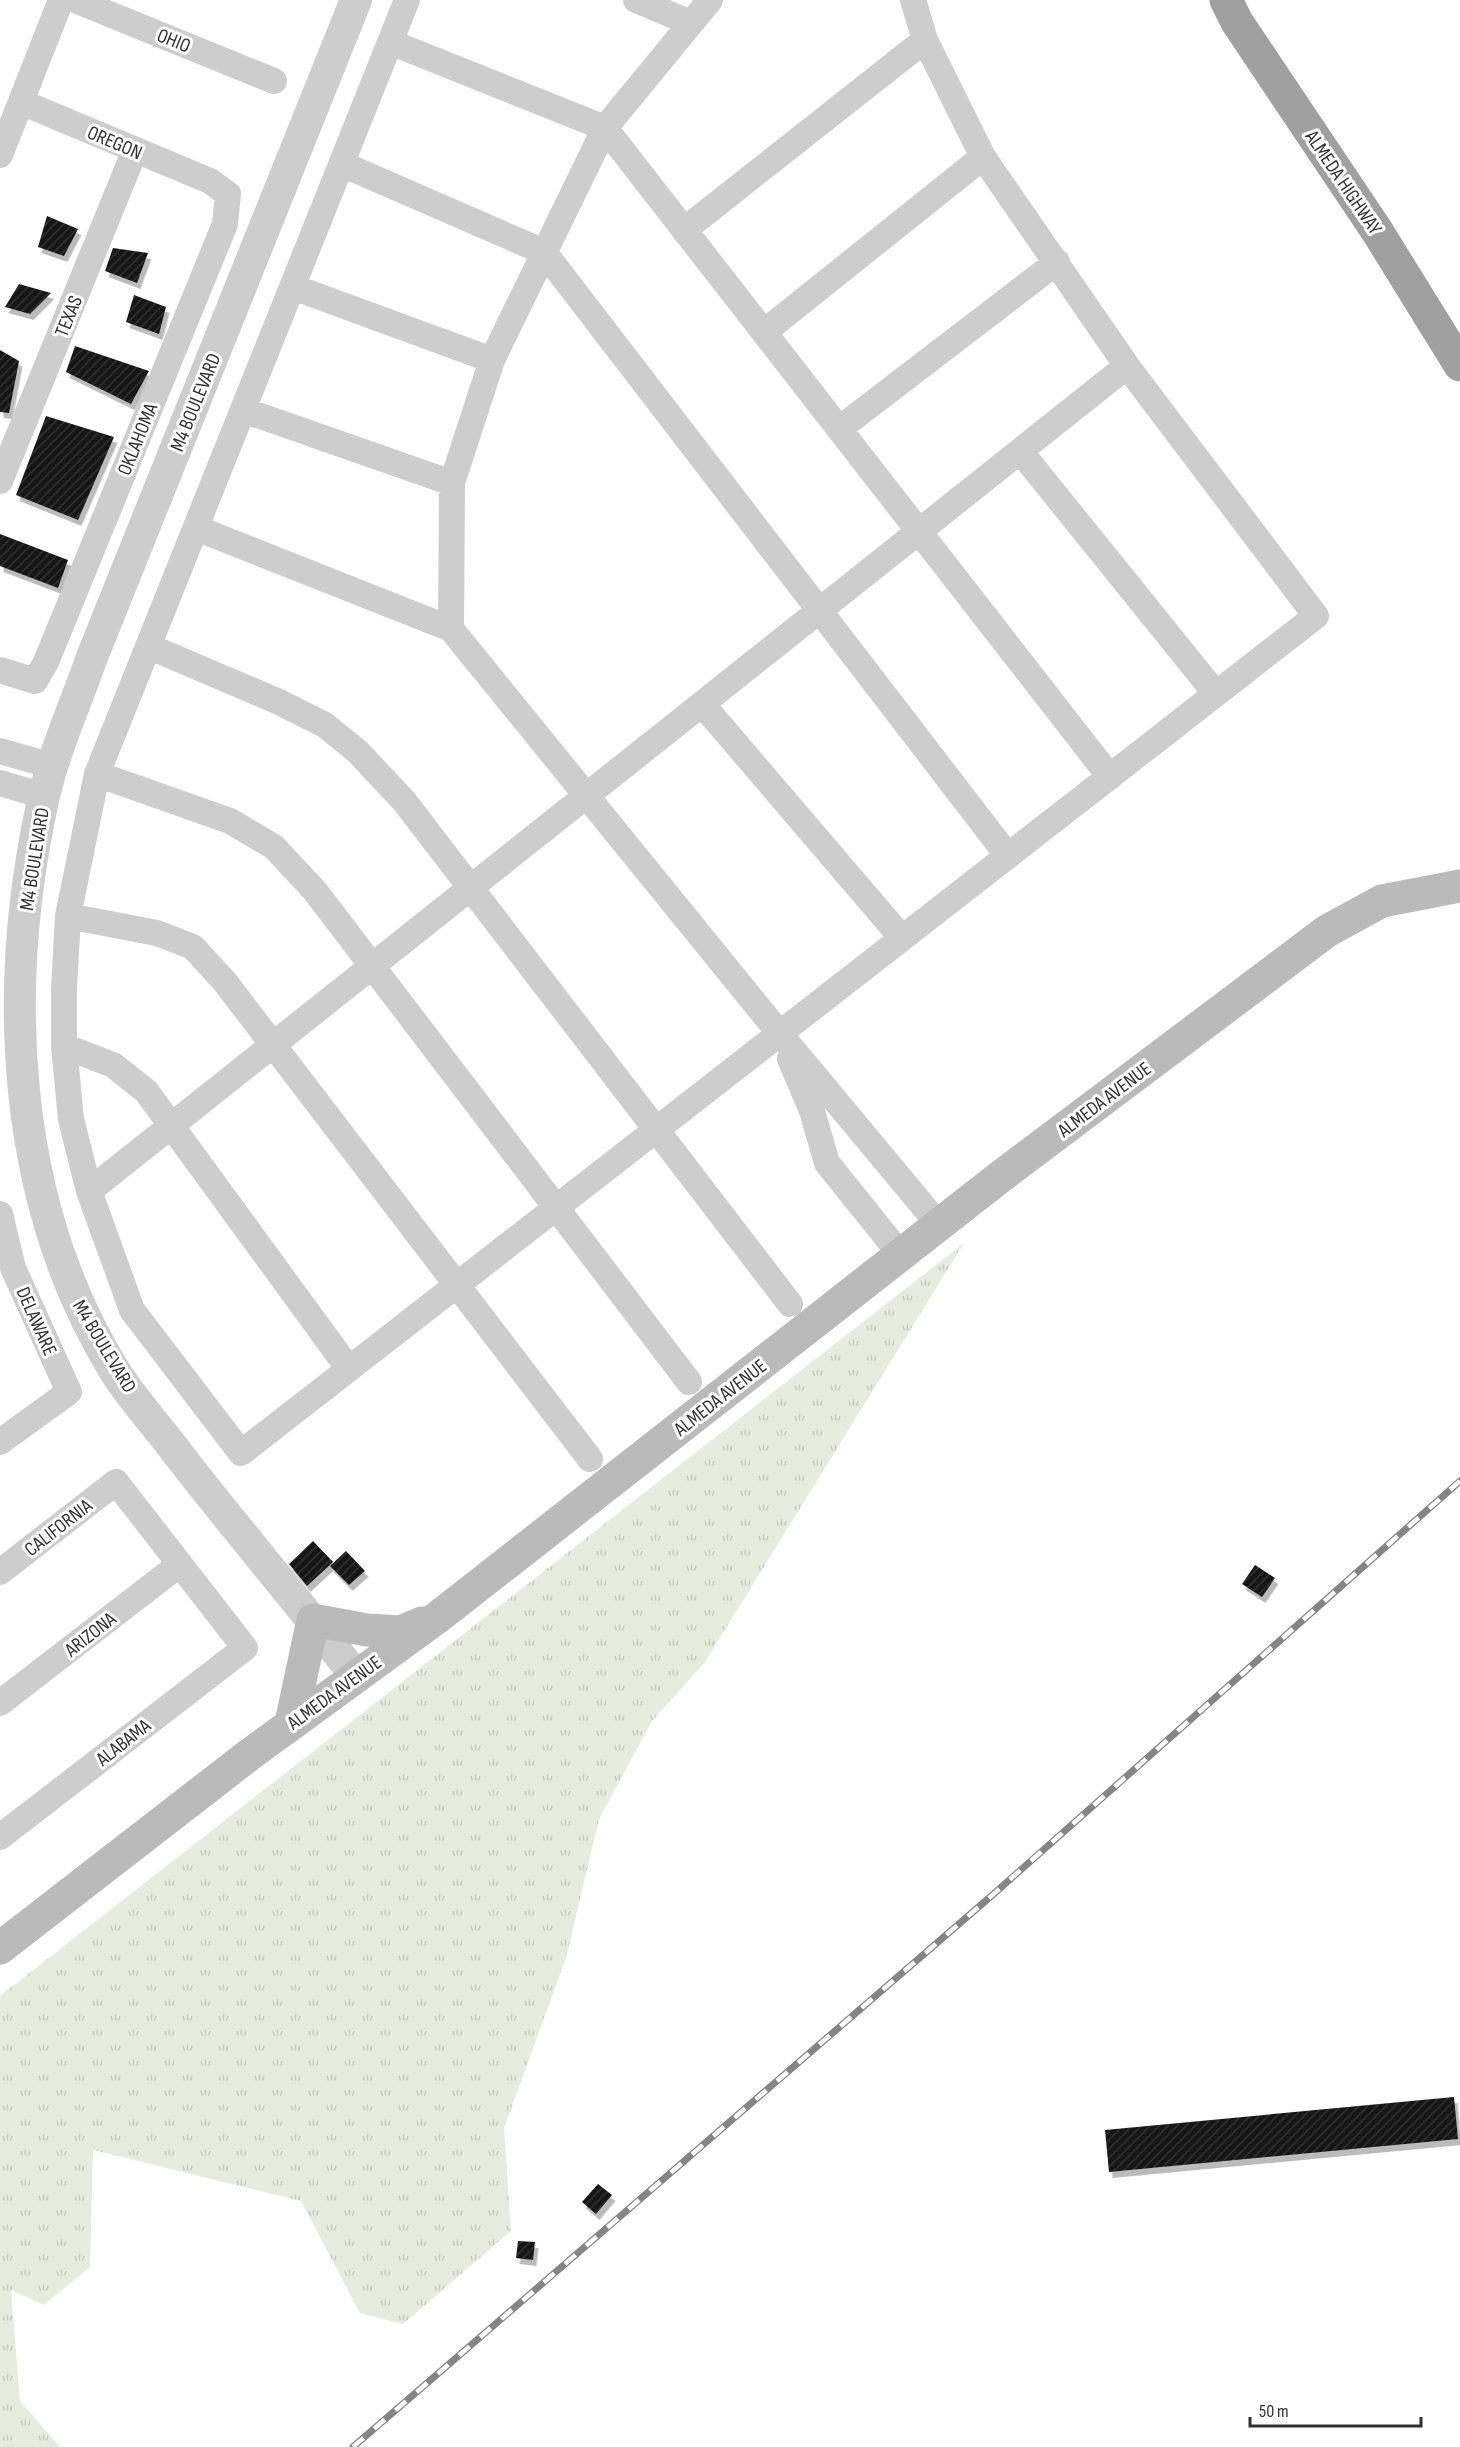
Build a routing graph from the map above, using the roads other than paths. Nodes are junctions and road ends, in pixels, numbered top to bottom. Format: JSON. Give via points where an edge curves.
{"nodes":[{"id":1,"x":61,"y":0,"type":"edge"},
{"id":2,"x":75,"y":0,"type":"edge"},
{"id":3,"x":356,"y":0,"type":"edge"},
{"id":4,"x":407,"y":0,"type":"edge"},
{"id":5,"x":636,"y":0,"type":"edge"},
{"id":6,"x":710,"y":0,"type":"edge"},
{"id":7,"x":913,"y":0,"type":"edge"},
{"id":8,"x":1226,"y":0,"type":"edge"},
{"id":9,"x":691,"y":23,"type":"junction"},
{"id":10,"x":925,"y":40,"type":"junction"},
{"id":11,"x":390,"y":42,"type":"junction"},
{"id":12,"x":274,"y":81,"type":"dead end"},
{"id":13,"x":21,"y":102,"type":"junction"},
{"id":14,"x":605,"y":128,"type":"junction"},
{"id":15,"x":135,"y":150,"type":"junction"},
{"id":16,"x":0,"y":155,"type":"edge"},
{"id":17,"x":983,"y":157,"type":"junction"},
{"id":18,"x":342,"y":164,"type":"junction"},
{"id":19,"x":210,"y":181,"type":"joint"},
{"id":20,"x":684,"y":230,"type":"junction"},
{"id":21,"x":544,"y":252,"type":"junction"},
{"id":22,"x":1058,"y":262,"type":"junction"},
{"id":23,"x":293,"y":287,"type":"junction"},
{"id":24,"x":764,"y":332,"type":"junction"},
{"id":25,"x":492,"y":360,"type":"junction"},
{"id":26,"x":1460,"y":365,"type":"edge"},
{"id":27,"x":1128,"y":366,"type":"junction"},
{"id":28,"x":243,"y":410,"type":"junction"},
{"id":29,"x":839,"y":429,"type":"junction"},
{"id":30,"x":1020,"y":452,"type":"junction"},
{"id":31,"x":0,"y":482,"type":"edge"},
{"id":32,"x":452,"y":483,"type":"junction"},
{"id":33,"x":196,"y":528,"type":"junction"},
{"id":34,"x":919,"y":532,"type":"junction"},
{"id":35,"x":820,"y":610,"type":"junction"},
{"id":36,"x":451,"y":629,"type":"junction"},
{"id":37,"x":148,"y":646,"type":"junction"},
{"id":38,"x":7,"y":672,"type":"edge"},
{"id":39,"x":1216,"y":694,"type":"junction"},
{"id":40,"x":702,"y":704,"type":"junction"},
{"id":41,"x":0,"y":751,"type":"edge"},
{"id":42,"x":98,"y":774,"type":"junction"},
{"id":43,"x":1110,"y":777,"type":"junction"},
{"id":44,"x":48,"y":781,"type":"junction"},
{"id":45,"x":0,"y":783,"type":"edge"},
{"id":46,"x":586,"y":796,"type":"junction"},
{"id":47,"x":1008,"y":856,"type":"junction"},
{"id":48,"x":1460,"y":886,"type":"edge"},
{"id":49,"x":471,"y":888,"type":"junction"},
{"id":50,"x":68,"y":916,"type":"junction"},
{"id":51,"x":902,"y":938,"type":"junction"},
{"id":52,"x":372,"y":966,"type":"junction"},
{"id":53,"x":780,"y":1034,"type":"junction"},
{"id":54,"x":273,"y":1045,"type":"junction"},
{"id":55,"x":64,"y":1046,"type":"junction"},
{"id":56,"x":171,"y":1126,"type":"junction"},
{"id":57,"x":657,"y":1130,"type":"junction"},
{"id":58,"x":89,"y":1191,"type":"junction"},
{"id":59,"x":556,"y":1208,"type":"junction"},
{"id":60,"x":0,"y":1214,"type":"edge"},
{"id":61,"x":939,"y":1225,"type":"junction"},
{"id":62,"x":901,"y":1255,"type":"junction"},
{"id":63,"x":457,"y":1285,"type":"junction"},
{"id":64,"x":790,"y":1304,"type":"dead end"},
{"id":65,"x":350,"y":1369,"type":"junction"},
{"id":66,"x":689,"y":1382,"type":"dead end"},
{"id":67,"x":0,"y":1442,"type":"edge"},
{"id":68,"x":590,"y":1459,"type":"dead end"},
{"id":69,"x":180,"y":1564,"type":"junction"},
{"id":70,"x":0,"y":1572,"type":"edge"},
{"id":71,"x":438,"y":1617,"type":"junction"},
{"id":72,"x":313,"y":1620,"type":"junction"},
{"id":73,"x":355,"y":1676,"type":"junction"},
{"id":74,"x":0,"y":1703,"type":"edge"},
{"id":75,"x":291,"y":1723,"type":"junction"},
{"id":76,"x":0,"y":1836,"type":"edge"},
{"id":77,"x":0,"y":1948,"type":"edge"}],
"edges":[{"from":1,"to":13,"type":"street"},
{"from":2,"to":12,"type":"street","name":"OHIO"},
{"from":3,"to":44,"type":"street","name":"M4 BOULEVARD","via":[[92,657]]},
{"from":4,"to":11,"type":"street"},
{"from":5,"to":9,"type":"street"},
{"from":6,"to":9,"type":"street"},
{"from":7,"to":10,"type":"street"},
{"from":8,"to":26,"type":"highway","name":"ALMEDA HIGHWAY"},
{"from":9,"to":14,"type":"street"},
{"from":10,"to":17,"type":"street"},
{"from":10,"to":20,"type":"street"},
{"from":11,"to":14,"type":"street"},
{"from":11,"to":18,"type":"street"},
{"from":13,"to":15,"type":"street","name":"OREGON"},
{"from":13,"to":16,"type":"street"},
{"from":14,"to":20,"type":"street"},
{"from":14,"to":21,"type":"street"},
{"from":15,"to":19,"type":"street","name":"OREGON"},
{"from":15,"to":31,"type":"street","name":"TEXAS"},
{"from":17,"to":22,"type":"street"},
{"from":17,"to":24,"type":"street"},
{"from":18,"to":21,"type":"street"},
{"from":18,"to":23,"type":"street"},
{"from":19,"to":38,"type":"street","name":"OKLAHOMA","via":[[228,194],[225,224],[46,662],[35,681]]},
{"from":20,"to":24,"type":"street"},
{"from":21,"to":25,"type":"street"},
{"from":21,"to":35,"type":"street"},
{"from":22,"to":27,"type":"street"},
{"from":22,"to":29,"type":"street"},
{"from":23,"to":25,"type":"street"},
{"from":23,"to":28,"type":"street"},
{"from":24,"to":29,"type":"street"},
{"from":25,"to":32,"type":"street"},
{"from":27,"to":30,"type":"street"},
{"from":27,"to":39,"type":"street","via":[[1316,616]]},
{"from":28,"to":32,"type":"street"},
{"from":28,"to":33,"type":"street"},
{"from":29,"to":34,"type":"street"},
{"from":30,"to":34,"type":"street"},
{"from":30,"to":39,"type":"street"},
{"from":32,"to":36,"type":"street"},
{"from":33,"to":36,"type":"street"},
{"from":33,"to":37,"type":"street"},
{"from":34,"to":35,"type":"street"},
{"from":34,"to":43,"type":"street"},
{"from":35,"to":40,"type":"street"},
{"from":35,"to":47,"type":"street"},
{"from":36,"to":46,"type":"street"},
{"from":37,"to":42,"type":"street"},
{"from":37,"to":49,"type":"street","via":[[325,725],[358,752],[404,801]]},
{"from":39,"to":43,"type":"street"},
{"from":40,"to":46,"type":"street"},
{"from":40,"to":51,"type":"street"},
{"from":41,"to":44,"type":"street"},
{"from":42,"to":50,"type":"street"},
{"from":42,"to":52,"type":"street","via":[[230,821],[274,847],[315,891]]},
{"from":43,"to":47,"type":"street"},
{"from":44,"to":45,"type":"street"},
{"from":44,"to":72,"type":"street","name":"M4 BOULEVARD","via":[[28,877],[20,972],[21,1072],[40,1188],[70,1286],[117,1374],[232,1524]]},
{"from":46,"to":49,"type":"street"},
{"from":46,"to":53,"type":"street"},
{"from":47,"to":51,"type":"street"},
{"from":48,"to":61,"type":"main road","name":"ALMEDA AVENUE","via":[[1382,901],[1328,932]]},
{"from":49,"to":52,"type":"street"},
{"from":49,"to":57,"type":"street"},
{"from":50,"to":54,"type":"street","via":[[157,933],[193,947]]},
{"from":50,"to":55,"type":"street"},
{"from":51,"to":53,"type":"street"},
{"from":52,"to":54,"type":"street"},
{"from":52,"to":59,"type":"street"},
{"from":53,"to":57,"type":"street"},
{"from":53,"to":61,"type":"street"},
{"from":53,"to":62,"type":"street","via":[[812,1111],[827,1163]]},
{"from":54,"to":56,"type":"street"},
{"from":54,"to":63,"type":"street"},
{"from":55,"to":56,"type":"street","via":[[113,1065],[146,1091]]},
{"from":55,"to":58,"type":"street","via":[[71,1119]]},
{"from":56,"to":58,"type":"street"},
{"from":56,"to":65,"type":"street"},
{"from":57,"to":59,"type":"street"},
{"from":57,"to":64,"type":"street"},
{"from":58,"to":65,"type":"street","via":[[132,1310],[241,1454]]},
{"from":59,"to":63,"type":"street"},
{"from":59,"to":66,"type":"street"},
{"from":60,"to":67,"type":"street","name":"DELAWARE","via":[[13,1268],[69,1392]]},
{"from":61,"to":62,"type":"main road","name":"ALMEDA AVENUE"},
{"from":62,"to":71,"type":"main road","name":"ALMEDA AVENUE"},
{"from":63,"to":65,"type":"street"},
{"from":63,"to":68,"type":"street"},
{"from":69,"to":70,"type":"street","name":"CALIFORNIA","via":[[116,1482]]},
{"from":69,"to":74,"type":"street","name":"ARIZONA"},
{"from":69,"to":76,"type":"street","name":"ALABAMA","via":[[245,1648]]},
{"from":71,"to":72,"type":"main road","via":[[401,1632]]},
{"from":71,"to":73,"type":"main road","name":"ALMEDA AVENUE"},
{"from":72,"to":73,"type":"street","name":"M4 BOULEVARD"},
{"from":72,"to":75,"type":"main road"},
{"from":73,"to":75,"type":"main road","name":"ALMEDA AVENUE"},
{"from":75,"to":77,"type":"main road","name":"ALMEDA AVENUE"}]}
